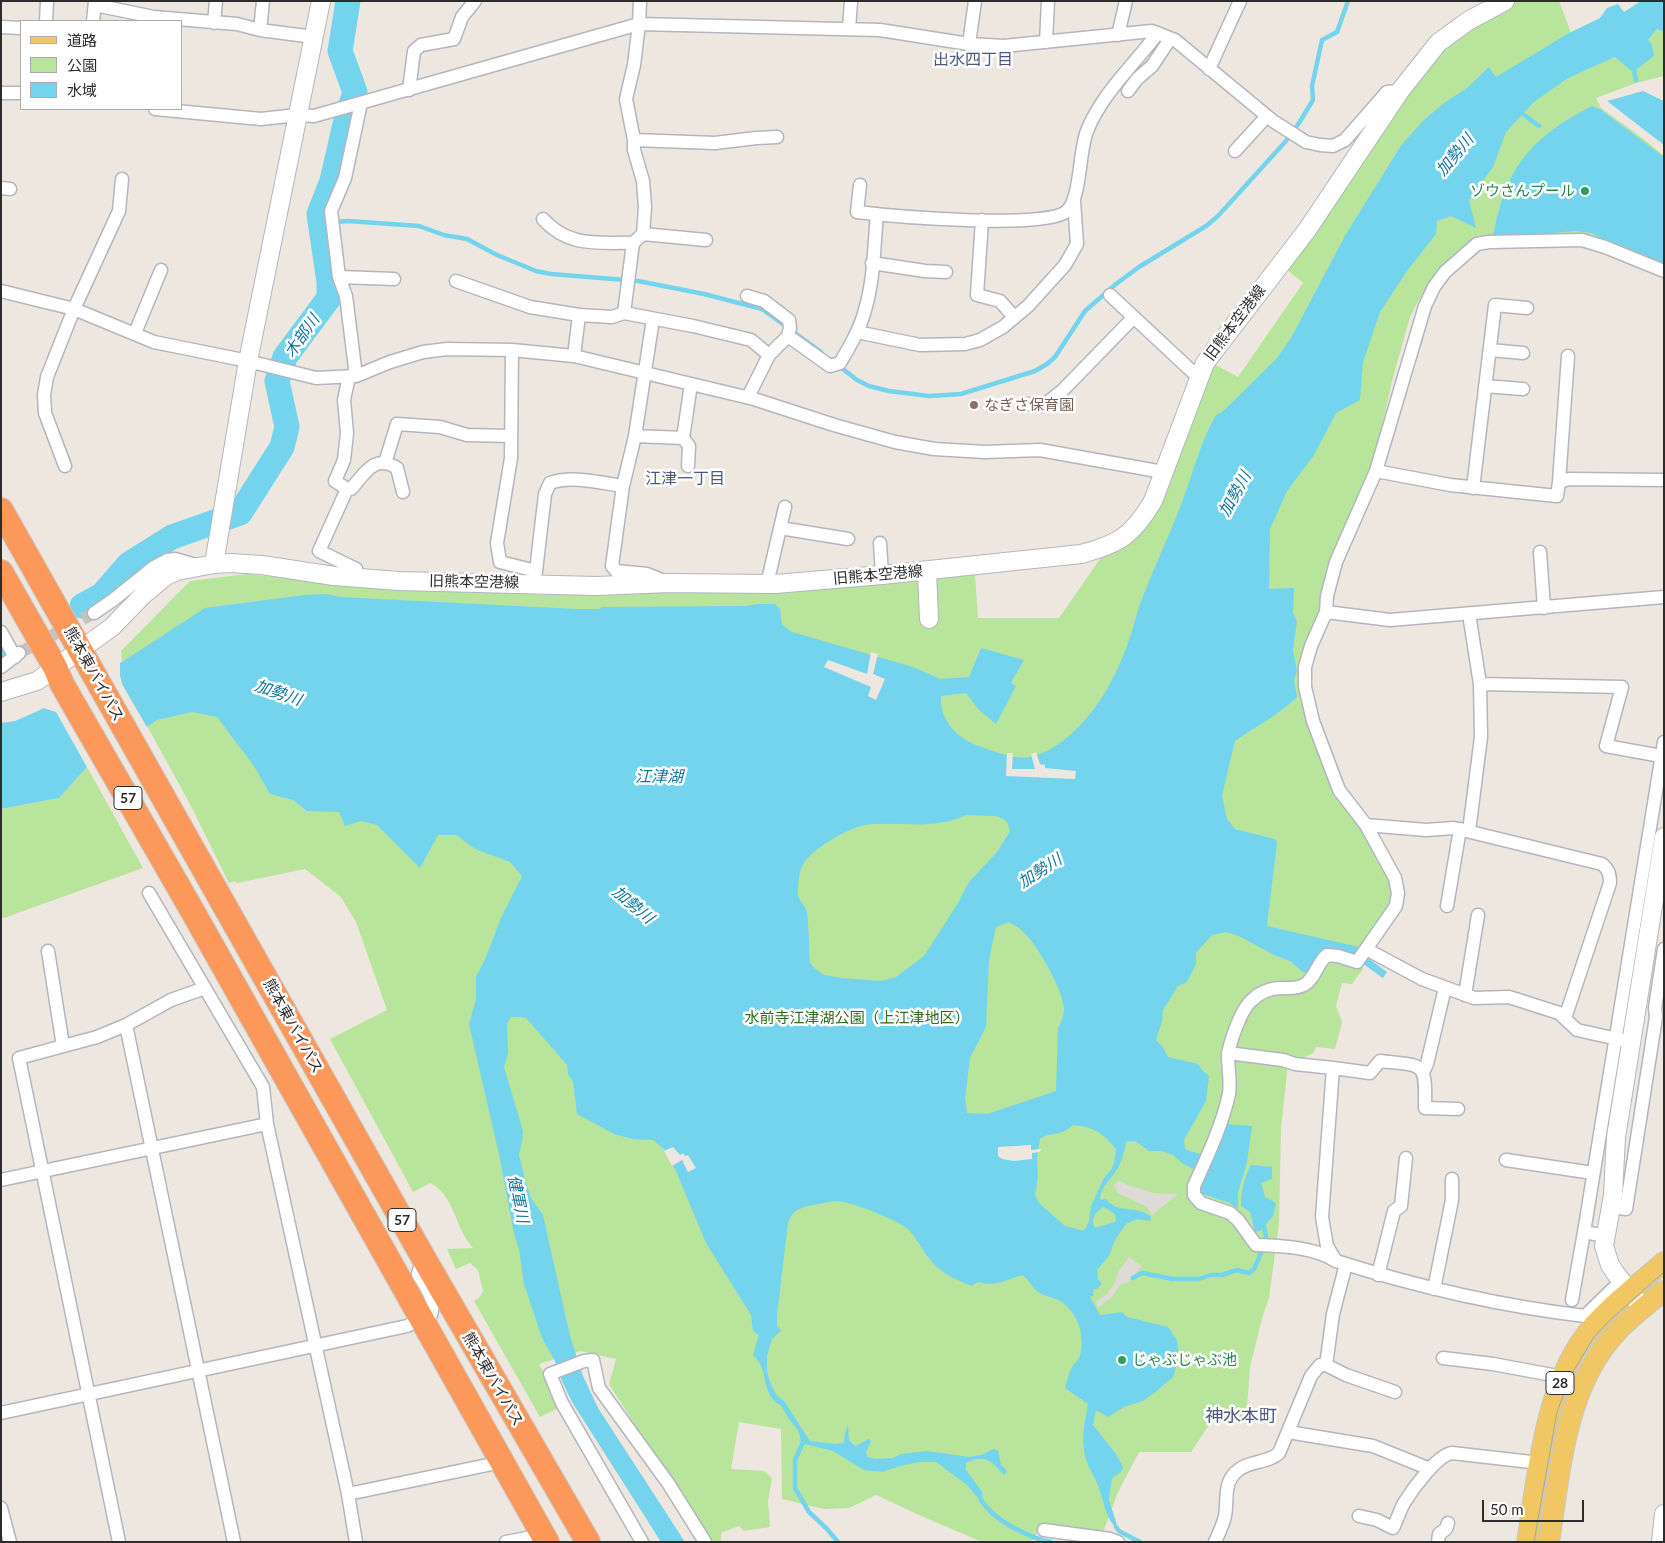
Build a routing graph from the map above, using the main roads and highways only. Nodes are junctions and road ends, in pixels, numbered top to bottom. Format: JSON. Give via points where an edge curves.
{"nodes":[{"id":1,"x":1,"y":510,"type":"edge"},
{"id":2,"x":1,"y":572,"type":"edge"},
{"id":3,"x":1664,"y":1262,"type":"edge"},
{"id":4,"x":1664,"y":1291,"type":"edge"},
{"id":5,"x":545,"y":1538,"type":"edge"},
{"id":6,"x":588,"y":1542,"type":"edge"},
{"id":7,"x":1527,"y":1542,"type":"edge"},
{"id":8,"x":1549,"y":1542,"type":"edge"}],
"edges":[{"from":1,"to":6,"type":"highway","name":"熊本東バイパス","number":"57","via":[[423,1257]]},
{"from":2,"to":5,"type":"highway","name":"熊本東バイパス","number":"57"},
{"from":3,"to":7,"type":"main road","number":"28","via":[[1626,1286],[1593,1327],[1563,1377],[1550,1414]]},
{"from":4,"to":8,"type":"main road","number":"28","via":[[1611,1339],[1578,1394]]}]}
